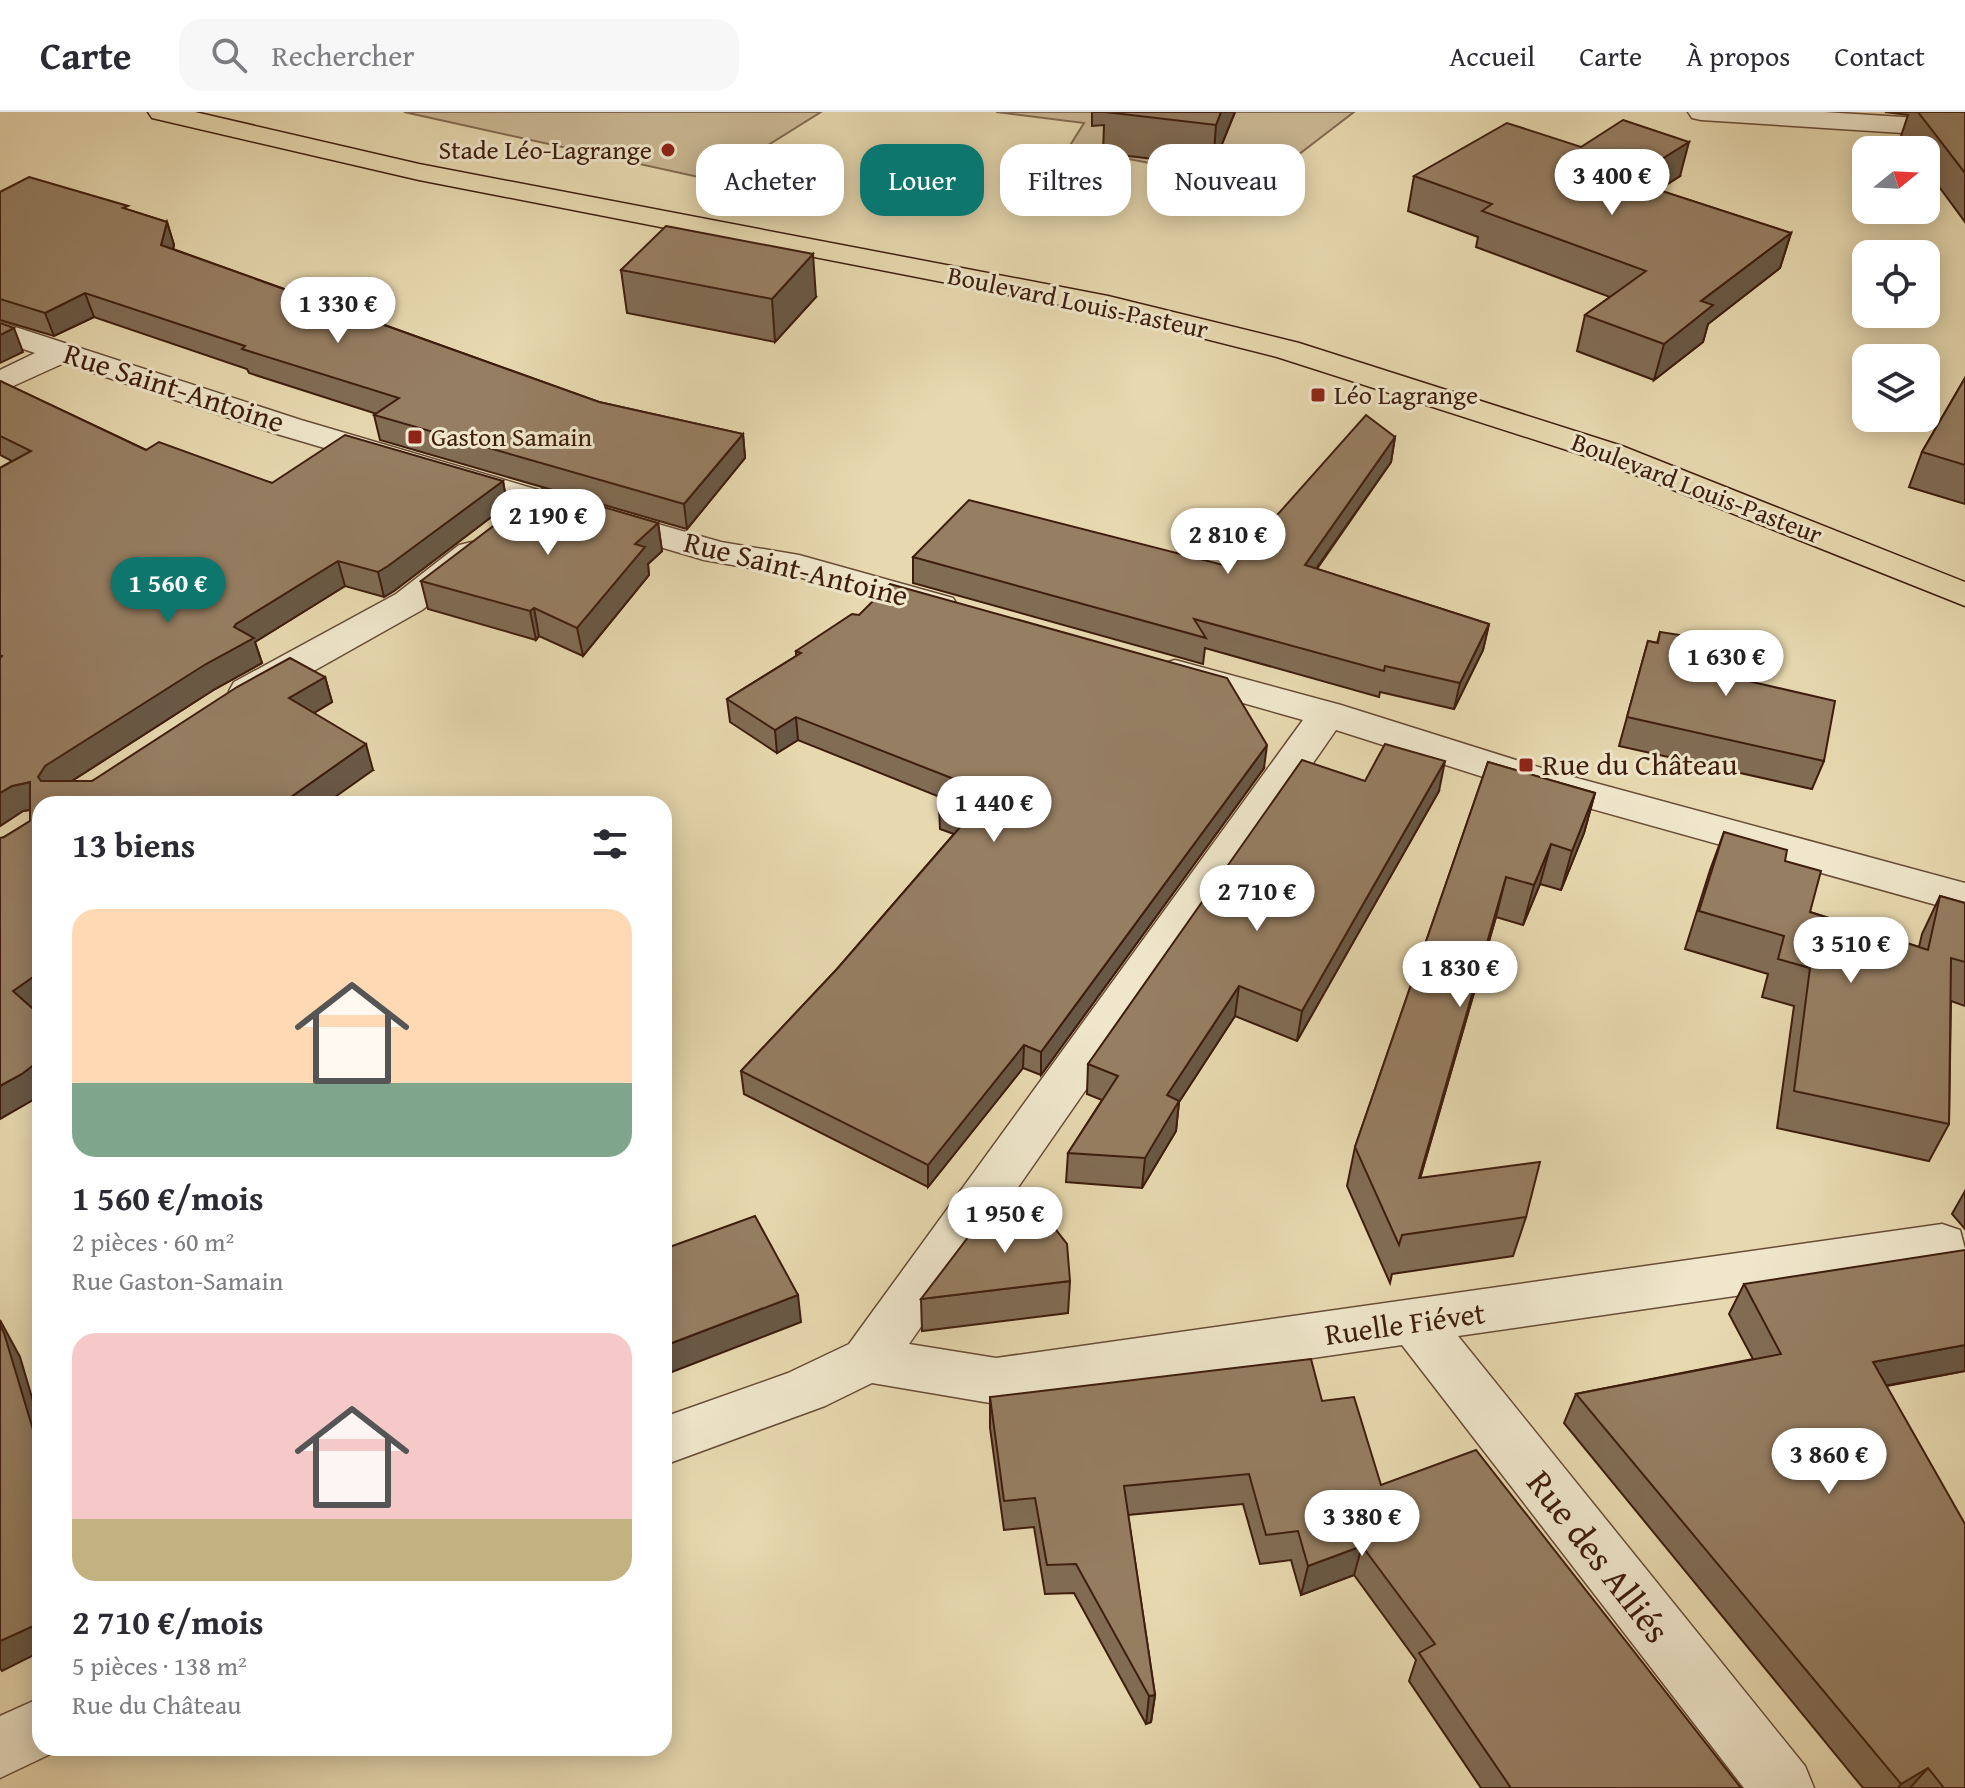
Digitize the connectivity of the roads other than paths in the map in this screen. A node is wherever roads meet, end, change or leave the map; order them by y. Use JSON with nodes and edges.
{"nodes":[{"id":1,"x":161,"y":112,"type":"edge"},
{"id":2,"x":1701,"y":112,"type":"edge"},
{"id":3,"x":1965,"y":129,"type":"edge"},
{"id":4,"x":0,"y":331,"type":"edge"},
{"id":5,"x":63,"y":351,"type":"junction"},
{"id":6,"x":0,"y":382,"type":"edge"},
{"id":7,"x":540,"y":501,"type":"junction"},
{"id":8,"x":1965,"y":595,"type":"edge"},
{"id":9,"x":975,"y":616,"type":"edge"},
{"id":10,"x":1143,"y":663,"type":"edge"},
{"id":11,"x":217,"y":710,"type":"edge"},
{"id":12,"x":1327,"y":714,"type":"junction"},
{"id":13,"x":1965,"y":898,"type":"edge"},
{"id":14,"x":1942,"y":1245,"type":"dead end"},
{"id":15,"x":1416,"y":1323,"type":"junction"},
{"id":16,"x":868,"y":1360,"type":"junction"},
{"id":17,"x":672,"y":1438,"type":"edge"},
{"id":18,"x":32,"y":1732,"type":"edge"},
{"id":19,"x":0,"y":1748,"type":"edge"},
{"id":20,"x":1783,"y":1788,"type":"edge"}],
"edges":[{"from":1,"to":8,"type":"main road","name":"Boulevard Louis-Pasteur"},
{"from":2,"to":3,"type":"street"},
{"from":4,"to":5,"type":"street","name":"Rue Saint-Antoine"},
{"from":5,"to":6,"type":"street"},
{"from":5,"to":7,"type":"street","name":"Rue Saint-Antoine"},
{"from":7,"to":9,"type":"street","name":"Rue Saint-Antoine"},
{"from":7,"to":11,"type":"street"},
{"from":10,"to":12,"type":"street"},
{"from":12,"to":13,"type":"street"},
{"from":12,"to":16,"type":"street"},
{"from":14,"to":15,"type":"street","name":"Ruelle Fiévet"},
{"from":15,"to":16,"type":"street","name":"Ruelle Fiévet"},
{"from":15,"to":20,"type":"street","name":"Rue des Alliés"},
{"from":16,"to":17,"type":"street"},
{"from":18,"to":19,"type":"street"}]}
